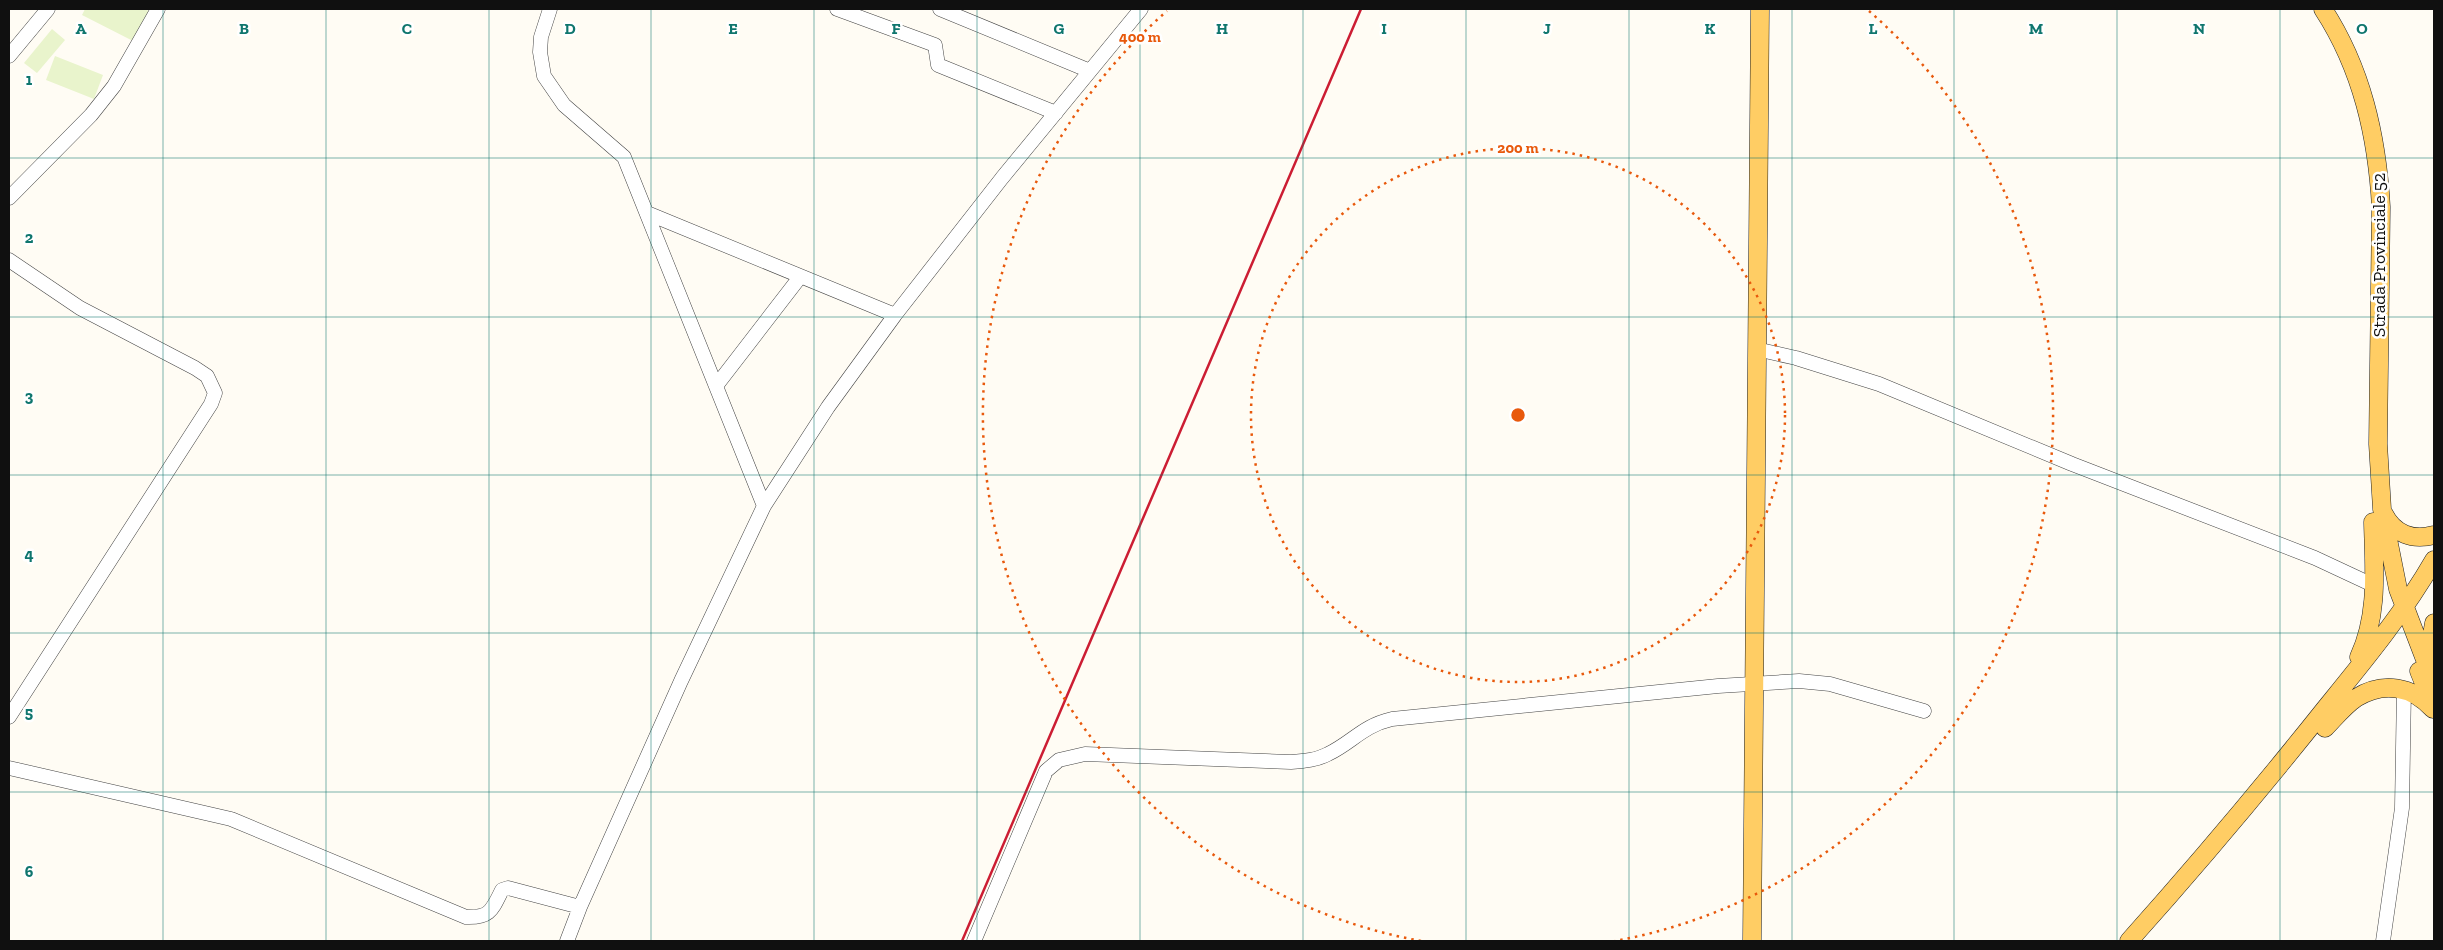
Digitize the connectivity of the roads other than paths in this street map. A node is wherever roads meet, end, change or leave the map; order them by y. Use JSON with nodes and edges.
{"nodes":[{"id":1,"x":48,"y":9,"type":"edge"},
{"id":2,"x":158,"y":9,"type":"edge"},
{"id":3,"x":550,"y":9,"type":"edge"},
{"id":4,"x":837,"y":9,"type":"edge"},
{"id":5,"x":940,"y":9,"type":"edge"},
{"id":6,"x":1141,"y":9,"type":"edge"},
{"id":7,"x":1760,"y":9,"type":"edge"},
{"id":8,"x":2323,"y":9,"type":"edge"},
{"id":9,"x":9,"y":56,"type":"edge"},
{"id":10,"x":1090,"y":71,"type":"junction"},
{"id":11,"x":1056,"y":113,"type":"junction"},
{"id":12,"x":9,"y":198,"type":"edge"},
{"id":13,"x":647,"y":214,"type":"junction"},
{"id":14,"x":9,"y":260,"type":"edge"},
{"id":15,"x":800,"y":276,"type":"junction"},
{"id":16,"x":895,"y":315,"type":"junction"},
{"id":17,"x":1756,"y":349,"type":"junction"},
{"id":18,"x":716,"y":386,"type":"junction"},
{"id":19,"x":764,"y":506,"type":"junction"},
{"id":20,"x":2378,"y":515,"type":"junction"},
{"id":21,"x":2434,"y":535,"type":"edge"},
{"id":22,"x":2434,"y":560,"type":"edge"},
{"id":23,"x":2434,"y":577,"type":"edge"},
{"id":24,"x":2374,"y":586,"type":"junction"},
{"id":25,"x":2403,"y":615,"type":"junction"},
{"id":26,"x":2434,"y":623,"type":"edge"},
{"id":27,"x":2434,"y":680,"type":"edge"},
{"id":28,"x":1753,"y":684,"type":"junction"},
{"id":29,"x":2343,"y":686,"type":"junction"},
{"id":30,"x":2404,"y":689,"type":"junction"},
{"id":31,"x":2434,"y":709,"type":"edge"},
{"id":32,"x":1924,"y":711,"type":"dead end"},
{"id":33,"x":9,"y":717,"type":"edge"},
{"id":34,"x":2325,"y":728,"type":"junction"},
{"id":35,"x":9,"y":768,"type":"edge"},
{"id":36,"x":2230,"y":827,"type":"junction"},
{"id":37,"x":580,"y":907,"type":"junction"},
{"id":38,"x":567,"y":941,"type":"edge"},
{"id":39,"x":974,"y":941,"type":"edge"},
{"id":40,"x":1752,"y":941,"type":"edge"},
{"id":41,"x":2129,"y":941,"type":"edge"},
{"id":42,"x":2383,"y":941,"type":"edge"}],
"edges":[{"from":1,"to":9,"type":"street"},
{"from":2,"to":12,"type":"street"},
{"from":3,"to":13,"type":"street"},
{"from":4,"to":11,"type":"street"},
{"from":5,"to":10,"type":"street"},
{"from":6,"to":10,"type":"street"},
{"from":7,"to":17,"type":"main road"},
{"from":8,"to":20,"type":"main road","name":"Strada Provinciale 52"},
{"from":10,"to":11,"type":"street"},
{"from":11,"to":16,"type":"street"},
{"from":13,"to":15,"type":"street"},
{"from":13,"to":18,"type":"street"},
{"from":14,"to":33,"type":"street"},
{"from":15,"to":16,"type":"street"},
{"from":15,"to":18,"type":"street"},
{"from":16,"to":19,"type":"street"},
{"from":17,"to":24,"type":"street"},
{"from":17,"to":28,"type":"main road"},
{"from":18,"to":19,"type":"street"},
{"from":19,"to":37,"type":"street"},
{"from":20,"to":21,"type":"main road"},
{"from":20,"to":24,"type":"main road"},
{"from":20,"to":25,"type":"main road"},
{"from":22,"to":25,"type":"main road"},
{"from":23,"to":25,"type":"main road"},
{"from":24,"to":29,"type":"main road"},
{"from":25,"to":27,"type":"main road"},
{"from":25,"to":29,"type":"main road"},
{"from":25,"to":31,"type":"main road"},
{"from":25,"to":34,"type":"main road"},
{"from":26,"to":27,"type":"main road"},
{"from":28,"to":32,"type":"street"},
{"from":28,"to":39,"type":"street"},
{"from":28,"to":40,"type":"main road"},
{"from":29,"to":36,"type":"main road"},
{"from":30,"to":31,"type":"main road"},
{"from":30,"to":34,"type":"main road"},
{"from":30,"to":42,"type":"street"},
{"from":34,"to":36,"type":"main road"},
{"from":35,"to":37,"type":"street"},
{"from":36,"to":41,"type":"main road"},
{"from":37,"to":38,"type":"street"}]}
